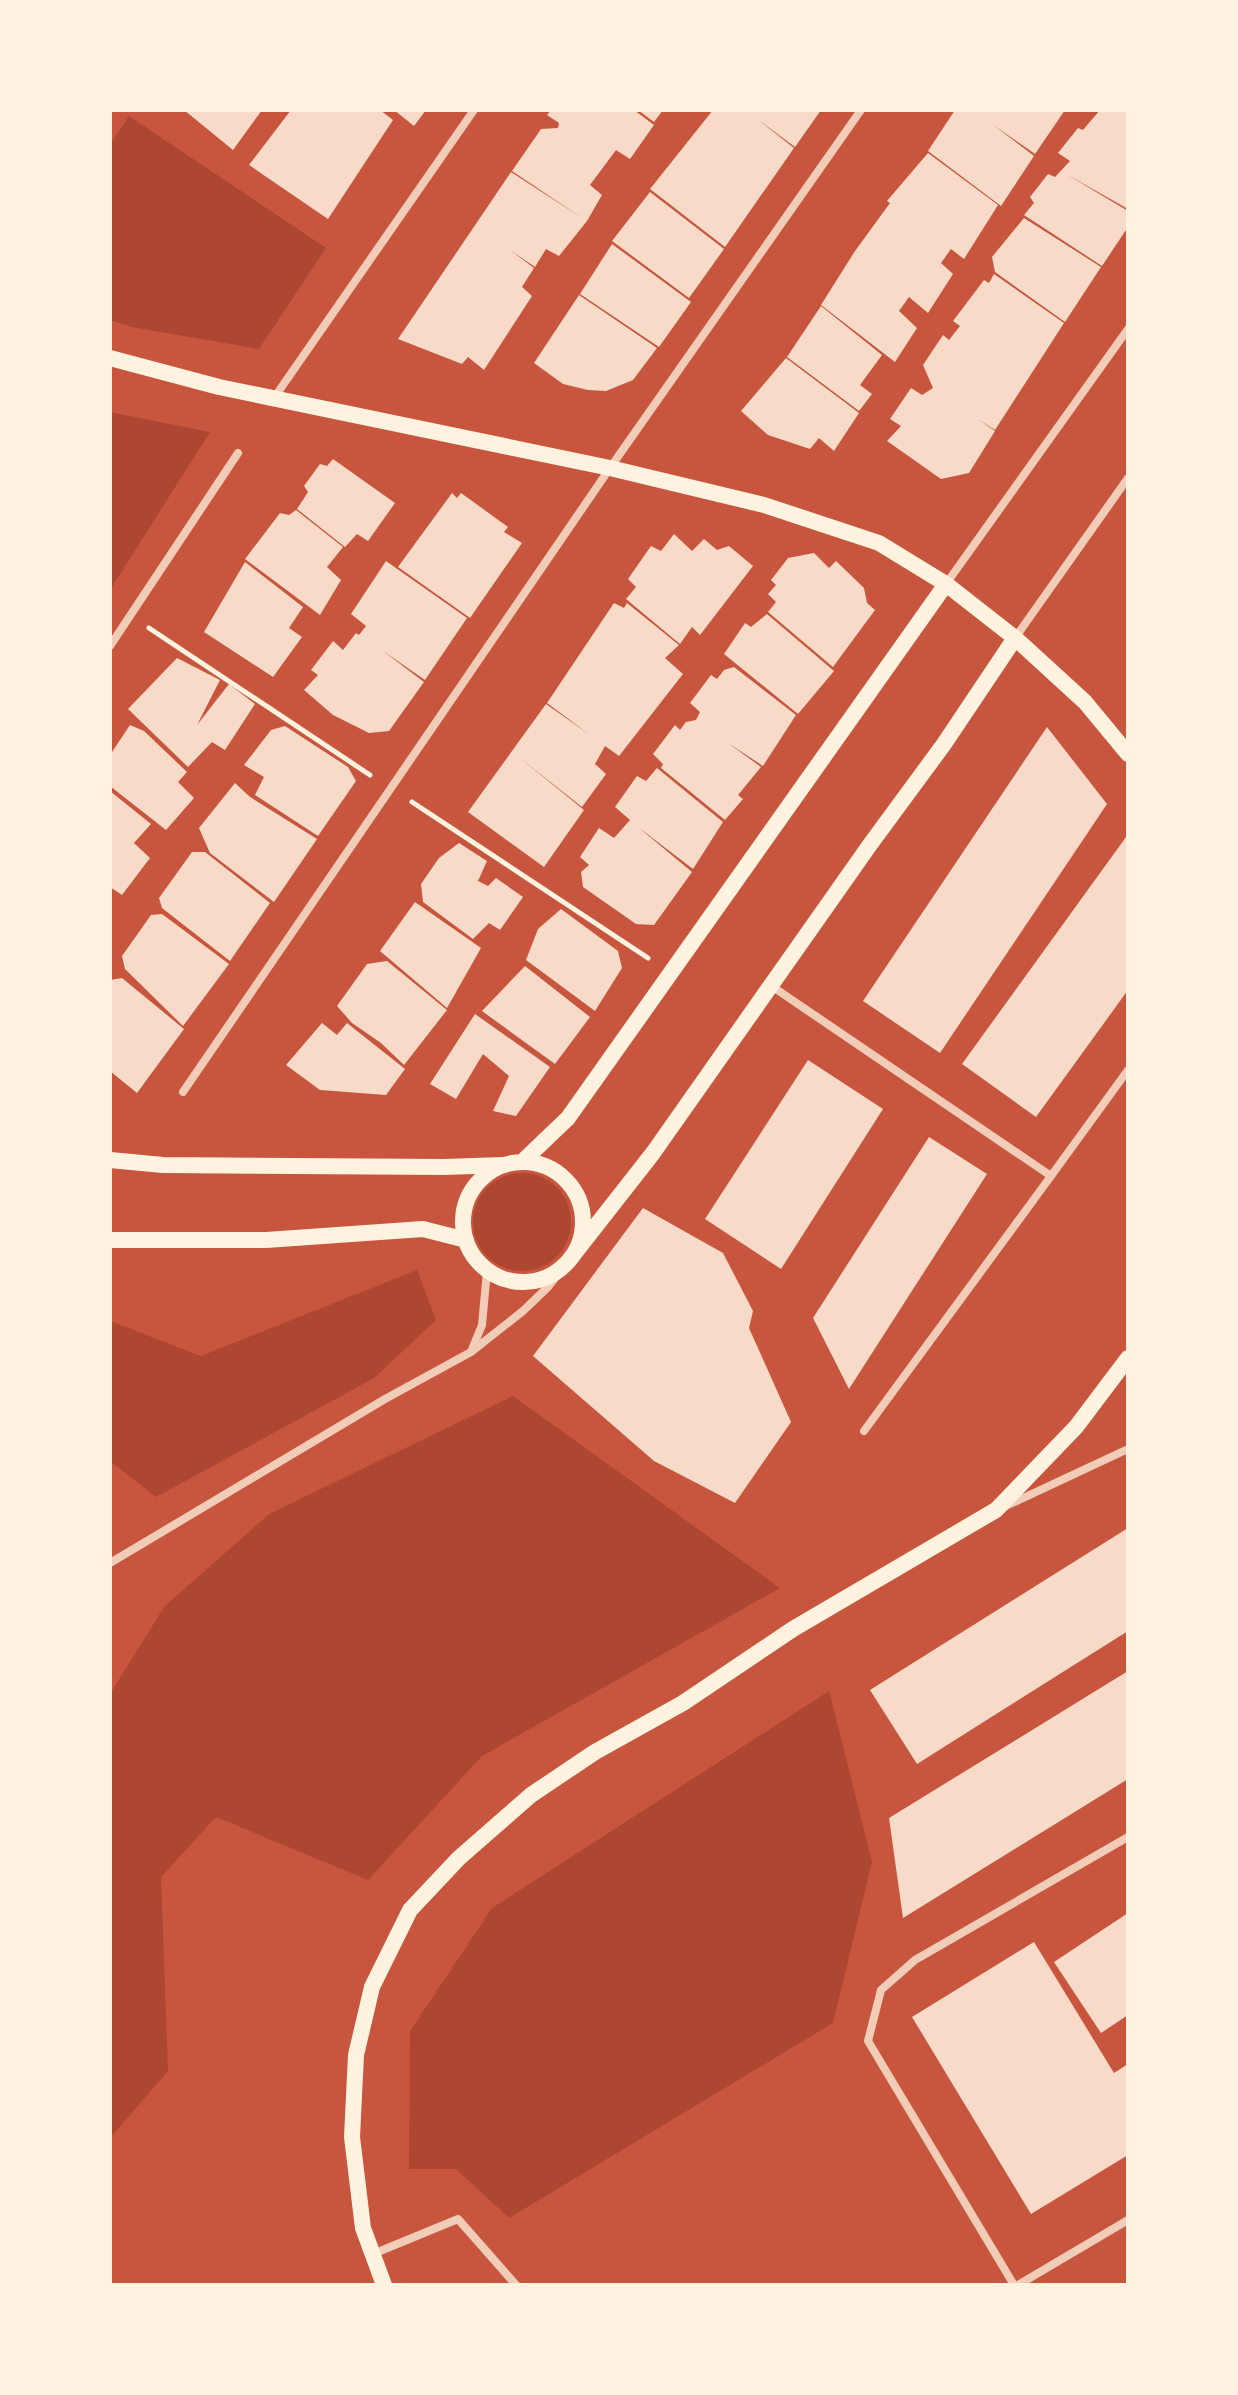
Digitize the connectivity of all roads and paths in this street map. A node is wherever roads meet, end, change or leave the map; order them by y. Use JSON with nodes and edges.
{"nodes":[{"id":1,"x":474,"y":110,"type":"edge"},
{"id":2,"x":861,"y":110,"type":"edge"},
{"id":3,"x":1128,"y":329,"type":"edge"},
{"id":4,"x":110,"y":358,"type":"edge"},
{"id":5,"x":274,"y":399,"type":"junction"},
{"id":6,"x":238,"y":453,"type":"dead end"},
{"id":7,"x":610,"y":468,"type":"junction"},
{"id":8,"x":1128,"y":478,"type":"edge"},
{"id":9,"x":946,"y":584,"type":"junction"},
{"id":10,"x":1015,"y":638,"type":"junction"},
{"id":11,"x":110,"y":646,"type":"edge"},
{"id":12,"x":1128,"y":754,"type":"edge"},
{"id":13,"x":770,"y":985,"type":"junction"},
{"id":14,"x":1128,"y":1070,"type":"edge"},
{"id":15,"x":183,"y":1092,"type":"dead end"},
{"id":16,"x":110,"y":1160,"type":"edge"},
{"id":17,"x":522,"y":1162,"type":"junction"},
{"id":18,"x":503,"y":1165,"type":"junction"},
{"id":19,"x":1051,"y":1176,"type":"junction"},
{"id":20,"x":110,"y":1240,"type":"edge"},
{"id":21,"x":466,"y":1240,"type":"junction"},
{"id":22,"x":570,"y":1259,"type":"junction"},
{"id":23,"x":487,"y":1271,"type":"junction"},
{"id":24,"x":471,"y":1352,"type":"junction"},
{"id":25,"x":1128,"y":1358,"type":"edge"},
{"id":26,"x":864,"y":1431,"type":"dead end"},
{"id":27,"x":1128,"y":1449,"type":"edge"},
{"id":28,"x":996,"y":1510,"type":"junction"},
{"id":29,"x":110,"y":1563,"type":"edge"},
{"id":30,"x":1128,"y":1837,"type":"edge"},
{"id":31,"x":1128,"y":2220,"type":"edge"},
{"id":32,"x":373,"y":2254,"type":"junction"},
{"id":33,"x":384,"y":2285,"type":"edge"},
{"id":34,"x":516,"y":2285,"type":"edge"},
{"id":35,"x":1016,"y":2285,"type":"edge"}],
"edges":[{"from":1,"to":5,"type":"street"},
{"from":2,"to":7,"type":"street"},
{"from":3,"to":9,"type":"street"},
{"from":4,"to":5,"type":"main road"},
{"from":5,"to":7,"type":"main road"},
{"from":6,"to":11,"type":"street"},
{"from":7,"to":9,"type":"main road"},
{"from":7,"to":15,"type":"street"},
{"from":8,"to":10,"type":"street"},
{"from":9,"to":10,"type":"main road"},
{"from":9,"to":17,"type":"main road"},
{"from":10,"to":12,"type":"main road"},
{"from":10,"to":13,"type":"main road"},
{"from":13,"to":19,"type":"street"},
{"from":13,"to":22,"type":"main road"},
{"from":14,"to":19,"type":"street"},
{"from":16,"to":18,"type":"main road"},
{"from":17,"to":18,"type":"main road"},
{"from":17,"to":22,"type":"main road"},
{"from":18,"to":21,"type":"main road"},
{"from":19,"to":26,"type":"street"},
{"from":20,"to":21,"type":"main road"},
{"from":21,"to":23,"type":"main road"},
{"from":22,"to":23,"type":"main road"},
{"from":22,"to":24,"type":"street"},
{"from":23,"to":24,"type":"street"},
{"from":24,"to":29,"type":"street"},
{"from":25,"to":28,"type":"main road"},
{"from":27,"to":28,"type":"street"},
{"from":28,"to":32,"type":"main road"},
{"from":30,"to":35,"type":"street"},
{"from":31,"to":35,"type":"street"},
{"from":32,"to":33,"type":"main road"},
{"from":32,"to":34,"type":"street"}]}
